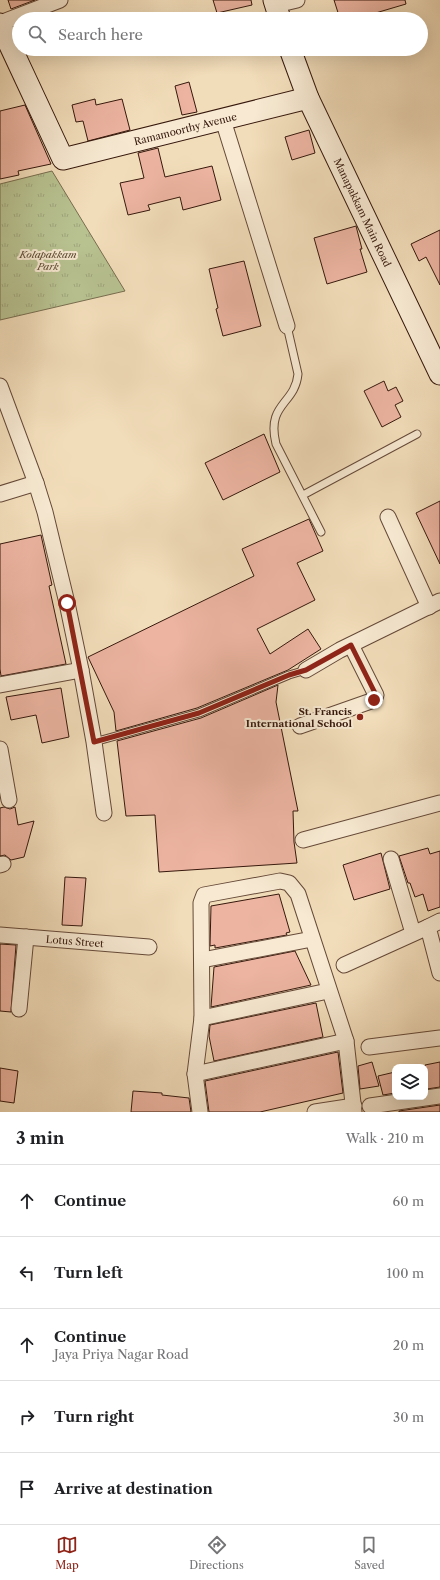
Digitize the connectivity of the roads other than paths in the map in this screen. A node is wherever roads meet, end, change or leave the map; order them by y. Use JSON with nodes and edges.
{"nodes":[{"id":1,"x":60,"y":0,"type":"edge"},
{"id":2,"x":297,"y":0,"type":"edge"},
{"id":3,"x":277,"y":8,"type":"edge"},
{"id":4,"x":29,"y":12,"type":"edge"},
{"id":5,"x":12,"y":18,"type":"edge"},
{"id":6,"x":0,"y":23,"type":"edge"},
{"id":7,"x":12,"y":49,"type":"edge"},
{"id":8,"x":15,"y":56,"type":"edge"},
{"id":9,"x":293,"y":56,"type":"edge"},
{"id":10,"x":308,"y":98,"type":"junction"},
{"id":11,"x":223,"y":120,"type":"junction"},
{"id":12,"x":287,"y":326,"type":"joint"},
{"id":13,"x":440,"y":374,"type":"edge"},
{"id":14,"x":0,"y":386,"type":"edge"},
{"id":15,"x":417,"y":434,"type":"dead end"},
{"id":16,"x":36,"y":483,"type":"junction"},
{"id":17,"x":0,"y":494,"type":"edge"},
{"id":18,"x":302,"y":496,"type":"junction"},
{"id":19,"x":388,"y":517,"type":"dead end"},
{"id":20,"x":321,"y":532,"type":"dead end"},
{"id":21,"x":434,"y":604,"type":"edge"},
{"id":22,"x":351,"y":645,"type":"junction"},
{"id":23,"x":80,"y":670,"type":"junction"},
{"id":24,"x":306,"y":670,"type":"joint"},
{"id":25,"x":0,"y":685,"type":"edge"},
{"id":26,"x":300,"y":726,"type":"dead end"},
{"id":27,"x":94,"y":742,"type":"junction"},
{"id":28,"x":0,"y":749,"type":"edge"},
{"id":29,"x":9,"y":800,"type":"dead end"},
{"id":30,"x":440,"y":803,"type":"edge"},
{"id":31,"x":104,"y":813,"type":"dead end"},
{"id":32,"x":303,"y":840,"type":"dead end"},
{"id":33,"x":391,"y":859,"type":"dead end"},
{"id":34,"x":434,"y":924,"type":"edge"},
{"id":35,"x":413,"y":933,"type":"junction"},
{"id":36,"x":0,"y":935,"type":"edge"},
{"id":37,"x":26,"y":937,"type":"junction"},
{"id":38,"x":312,"y":940,"type":"junction"},
{"id":39,"x":149,"y":947,"type":"dead end"},
{"id":40,"x":202,"y":960,"type":"junction"},
{"id":41,"x":344,"y":965,"type":"dead end"},
{"id":42,"x":440,"y":973,"type":"edge"},
{"id":43,"x":328,"y":991,"type":"junction"},
{"id":44,"x":19,"y":1009,"type":"dead end"},
{"id":45,"x":202,"y":1018,"type":"junction"},
{"id":46,"x":440,"y":1038,"type":"edge"},
{"id":47,"x":346,"y":1041,"type":"junction"},
{"id":48,"x":369,"y":1047,"type":"dead end"},
{"id":49,"x":195,"y":1074,"type":"junction"},
{"id":50,"x":440,"y":1096,"type":"edge"},
{"id":51,"x":370,"y":1106,"type":"dead end"},
{"id":52,"x":354,"y":1109,"type":"edge"},
{"id":53,"x":200,"y":1112,"type":"edge"},
{"id":54,"x":315,"y":1112,"type":"edge"}],
"edges":[{"from":1,"to":4,"type":"street"},
{"from":2,"to":3,"type":"street"},
{"from":5,"to":6,"type":"street"},
{"from":6,"to":7,"type":"street","name":"Ramamoorthy Avenue"},
{"from":8,"to":11,"type":"street","name":"Ramamoorthy Avenue"},
{"from":9,"to":10,"type":"street","name":"Manapakkam Main Road"},
{"from":10,"to":11,"type":"street","name":"Ramamoorthy Avenue"},
{"from":10,"to":13,"type":"street","name":"Manapakkam Main Road"},
{"from":11,"to":12,"type":"street"},
{"from":12,"to":18,"type":"lane"},
{"from":14,"to":16,"type":"street"},
{"from":15,"to":18,"type":"lane"},
{"from":16,"to":17,"type":"street"},
{"from":16,"to":23,"type":"street"},
{"from":18,"to":20,"type":"lane"},
{"from":19,"to":21,"type":"street"},
{"from":21,"to":22,"type":"street"},
{"from":22,"to":24,"type":"street"},
{"from":22,"to":26,"type":"street"},
{"from":23,"to":25,"type":"street"},
{"from":23,"to":27,"type":"street"},
{"from":24,"to":27,"type":"lane"},
{"from":27,"to":31,"type":"street"},
{"from":28,"to":29,"type":"street"},
{"from":30,"to":32,"type":"street"},
{"from":33,"to":35,"type":"street"},
{"from":34,"to":35,"type":"street"},
{"from":34,"to":42,"type":"street"},
{"from":35,"to":41,"type":"street"},
{"from":36,"to":37,"type":"street","name":"Lotus Street"},
{"from":37,"to":39,"type":"street","name":"Lotus Street"},
{"from":37,"to":44,"type":"street"},
{"from":38,"to":40,"type":"street"},
{"from":38,"to":40,"type":"street"},
{"from":38,"to":43,"type":"street"},
{"from":40,"to":45,"type":"street"},
{"from":43,"to":45,"type":"street"},
{"from":43,"to":47,"type":"street"},
{"from":45,"to":49,"type":"street"},
{"from":46,"to":48,"type":"street"},
{"from":47,"to":49,"type":"street"},
{"from":47,"to":52,"type":"street"},
{"from":49,"to":53,"type":"street"},
{"from":50,"to":51,"type":"street"},
{"from":52,"to":54,"type":"street"}]}
